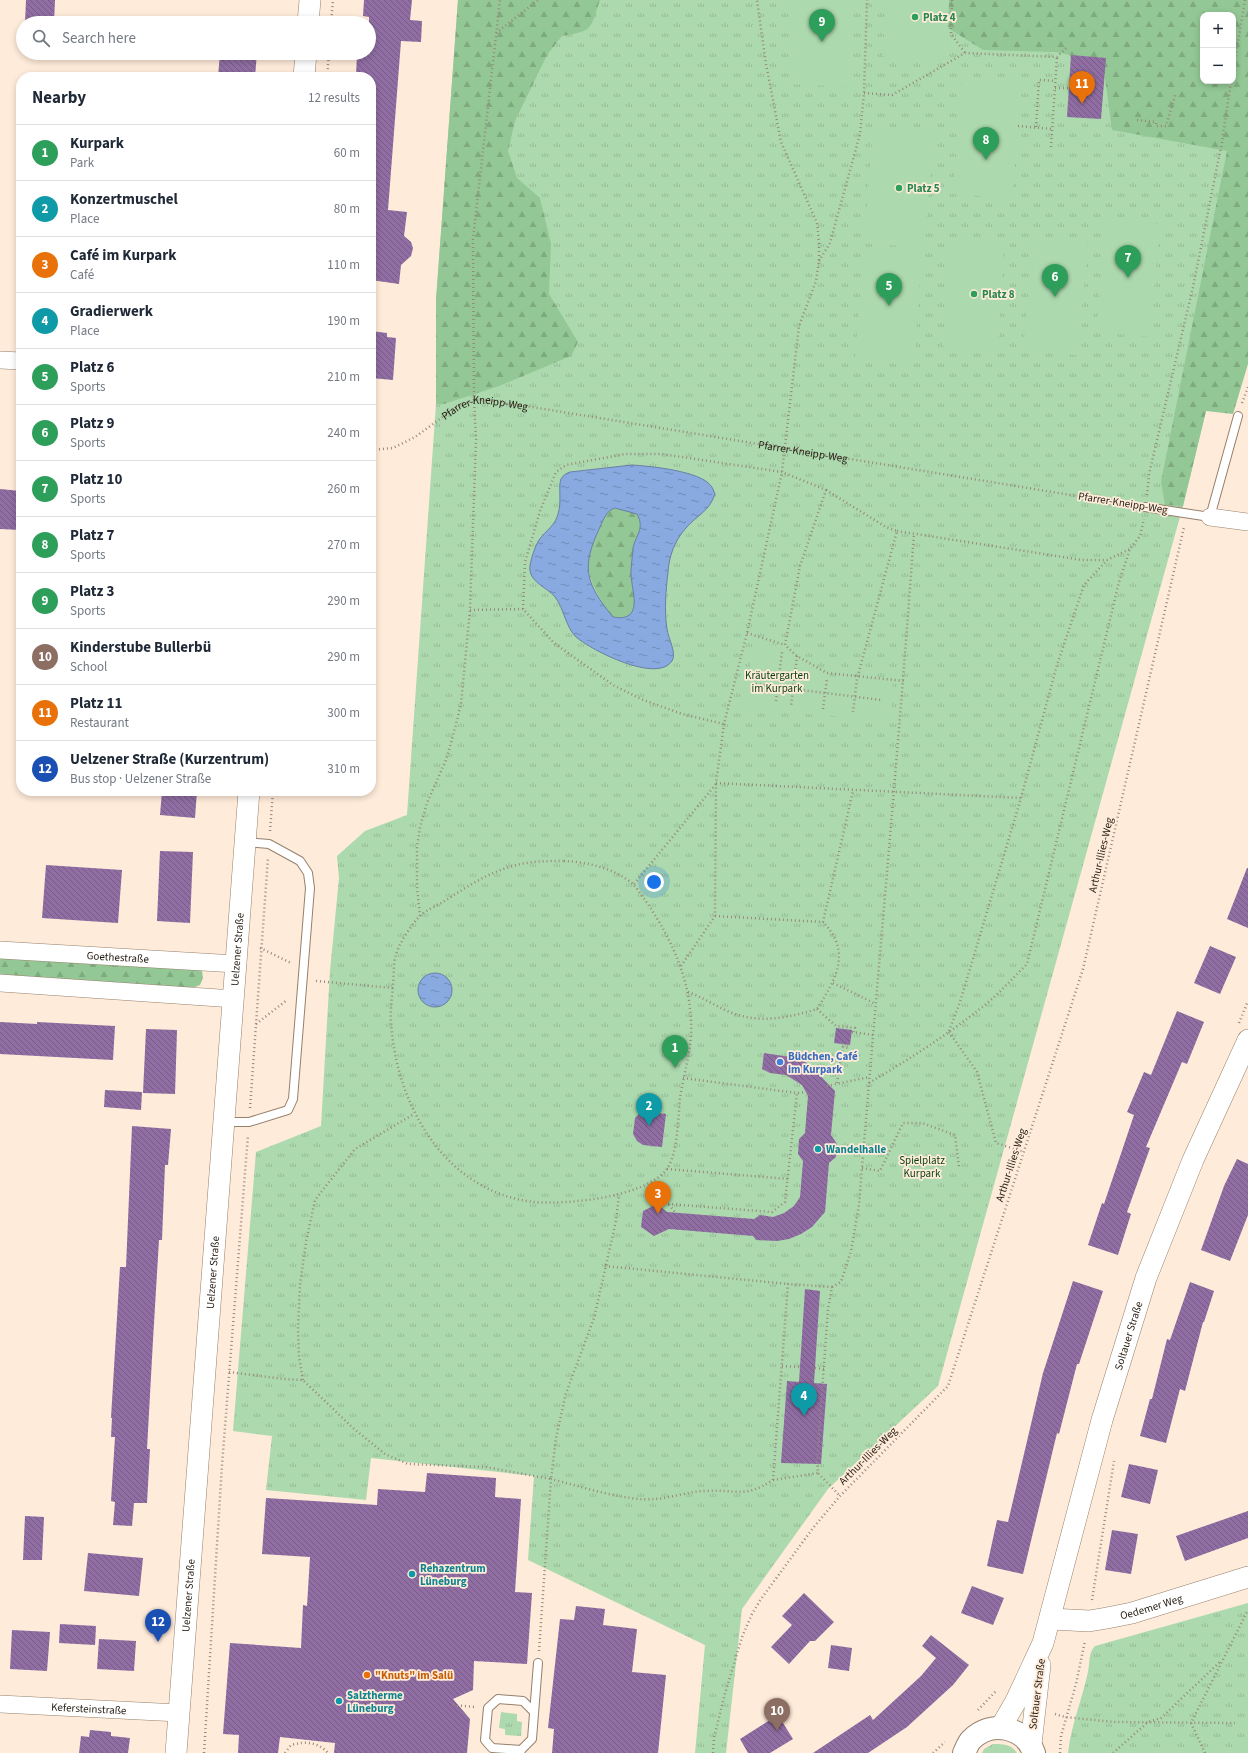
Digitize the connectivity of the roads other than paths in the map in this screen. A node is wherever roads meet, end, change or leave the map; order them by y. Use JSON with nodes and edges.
{"nodes":[{"id":1,"x":310,"y":0,"type":"edge"},
{"id":2,"x":309,"y":16,"type":"edge"},
{"id":3,"x":305,"y":60,"type":"edge"},
{"id":4,"x":304,"y":72,"type":"edge"},
{"id":5,"x":0,"y":360,"type":"edge"},
{"id":6,"x":16,"y":361,"type":"edge"},
{"id":7,"x":1238,"y":416,"type":"dead end"},
{"id":8,"x":1145,"y":507,"type":"road end"},
{"id":9,"x":1210,"y":517,"type":"junction"},
{"id":10,"x":1248,"y":522,"type":"edge"},
{"id":11,"x":249,"y":796,"type":"edge"},
{"id":12,"x":246,"y":842,"type":"junction"},
{"id":13,"x":0,"y":950,"type":"edge"},
{"id":14,"x":237,"y":955,"type":"junction"},
{"id":15,"x":0,"y":983,"type":"edge"},
{"id":16,"x":234,"y":999,"type":"junction"},
{"id":17,"x":1248,"y":1040,"type":"edge"},
{"id":18,"x":1243,"y":1063,"type":"edge"},
{"id":19,"x":224,"y":1122,"type":"junction"},
{"id":20,"x":1248,"y":1577,"type":"edge"},
{"id":21,"x":1051,"y":1618,"type":"junction"},
{"id":22,"x":1043,"y":1643,"type":"junction"},
{"id":23,"x":538,"y":1662,"type":"road end"},
{"id":24,"x":0,"y":1704,"type":"edge"},
{"id":25,"x":534,"y":1712,"type":"junction"},
{"id":26,"x":170,"y":1713,"type":"junction"},
{"id":27,"x":1001,"y":1727,"type":"junction"},
{"id":28,"x":1033,"y":1749,"type":"edge"},
{"id":29,"x":520,"y":1751,"type":"edge"},
{"id":30,"x":176,"y":1753,"type":"edge"},
{"id":31,"x":964,"y":1753,"type":"edge"}],
"edges":[{"from":1,"to":2,"type":"street"},
{"from":3,"to":4,"type":"street"},
{"from":5,"to":6,"type":"street"},
{"from":7,"to":9,"type":"lane"},
{"from":8,"to":9,"type":"lane","name":"Pfarrer-Kneipp-Weg"},
{"from":9,"to":10,"type":"street","name":"Pfarrer-Kneipp-Weg"},
{"from":11,"to":12,"type":"street","name":"Uelzener Straße"},
{"from":12,"to":14,"type":"street","name":"Uelzener Straße"},
{"from":12,"to":19,"type":"lane"},
{"from":13,"to":14,"type":"street","name":"Goethestraße"},
{"from":14,"to":16,"type":"street","name":"Uelzener Straße"},
{"from":15,"to":16,"type":"street"},
{"from":16,"to":19,"type":"street","name":"Uelzener Straße"},
{"from":17,"to":18,"type":"street","name":"Soltauer Straße"},
{"from":18,"to":21,"type":"street","name":"Soltauer Straße"},
{"from":19,"to":26,"type":"street","name":"Uelzener Straße"},
{"from":20,"to":21,"type":"street","name":"Oedemer Weg"},
{"from":21,"to":22,"type":"street","name":"Soltauer Straße"},
{"from":22,"to":27,"type":"street","name":"Soltauer Straße"},
{"from":22,"to":28,"type":"street","name":"Soltauer Straße"},
{"from":23,"to":25,"type":"lane"},
{"from":24,"to":26,"type":"street","name":"Kefersteinstraße"},
{"from":25,"to":29,"type":"lane"},
{"from":25,"to":29,"type":"lane"},
{"from":26,"to":30,"type":"street","name":"Uelzener Straße"},
{"from":27,"to":28,"type":"main road","name":"Soltauer Straße"},
{"from":27,"to":31,"type":"main road"}]}
